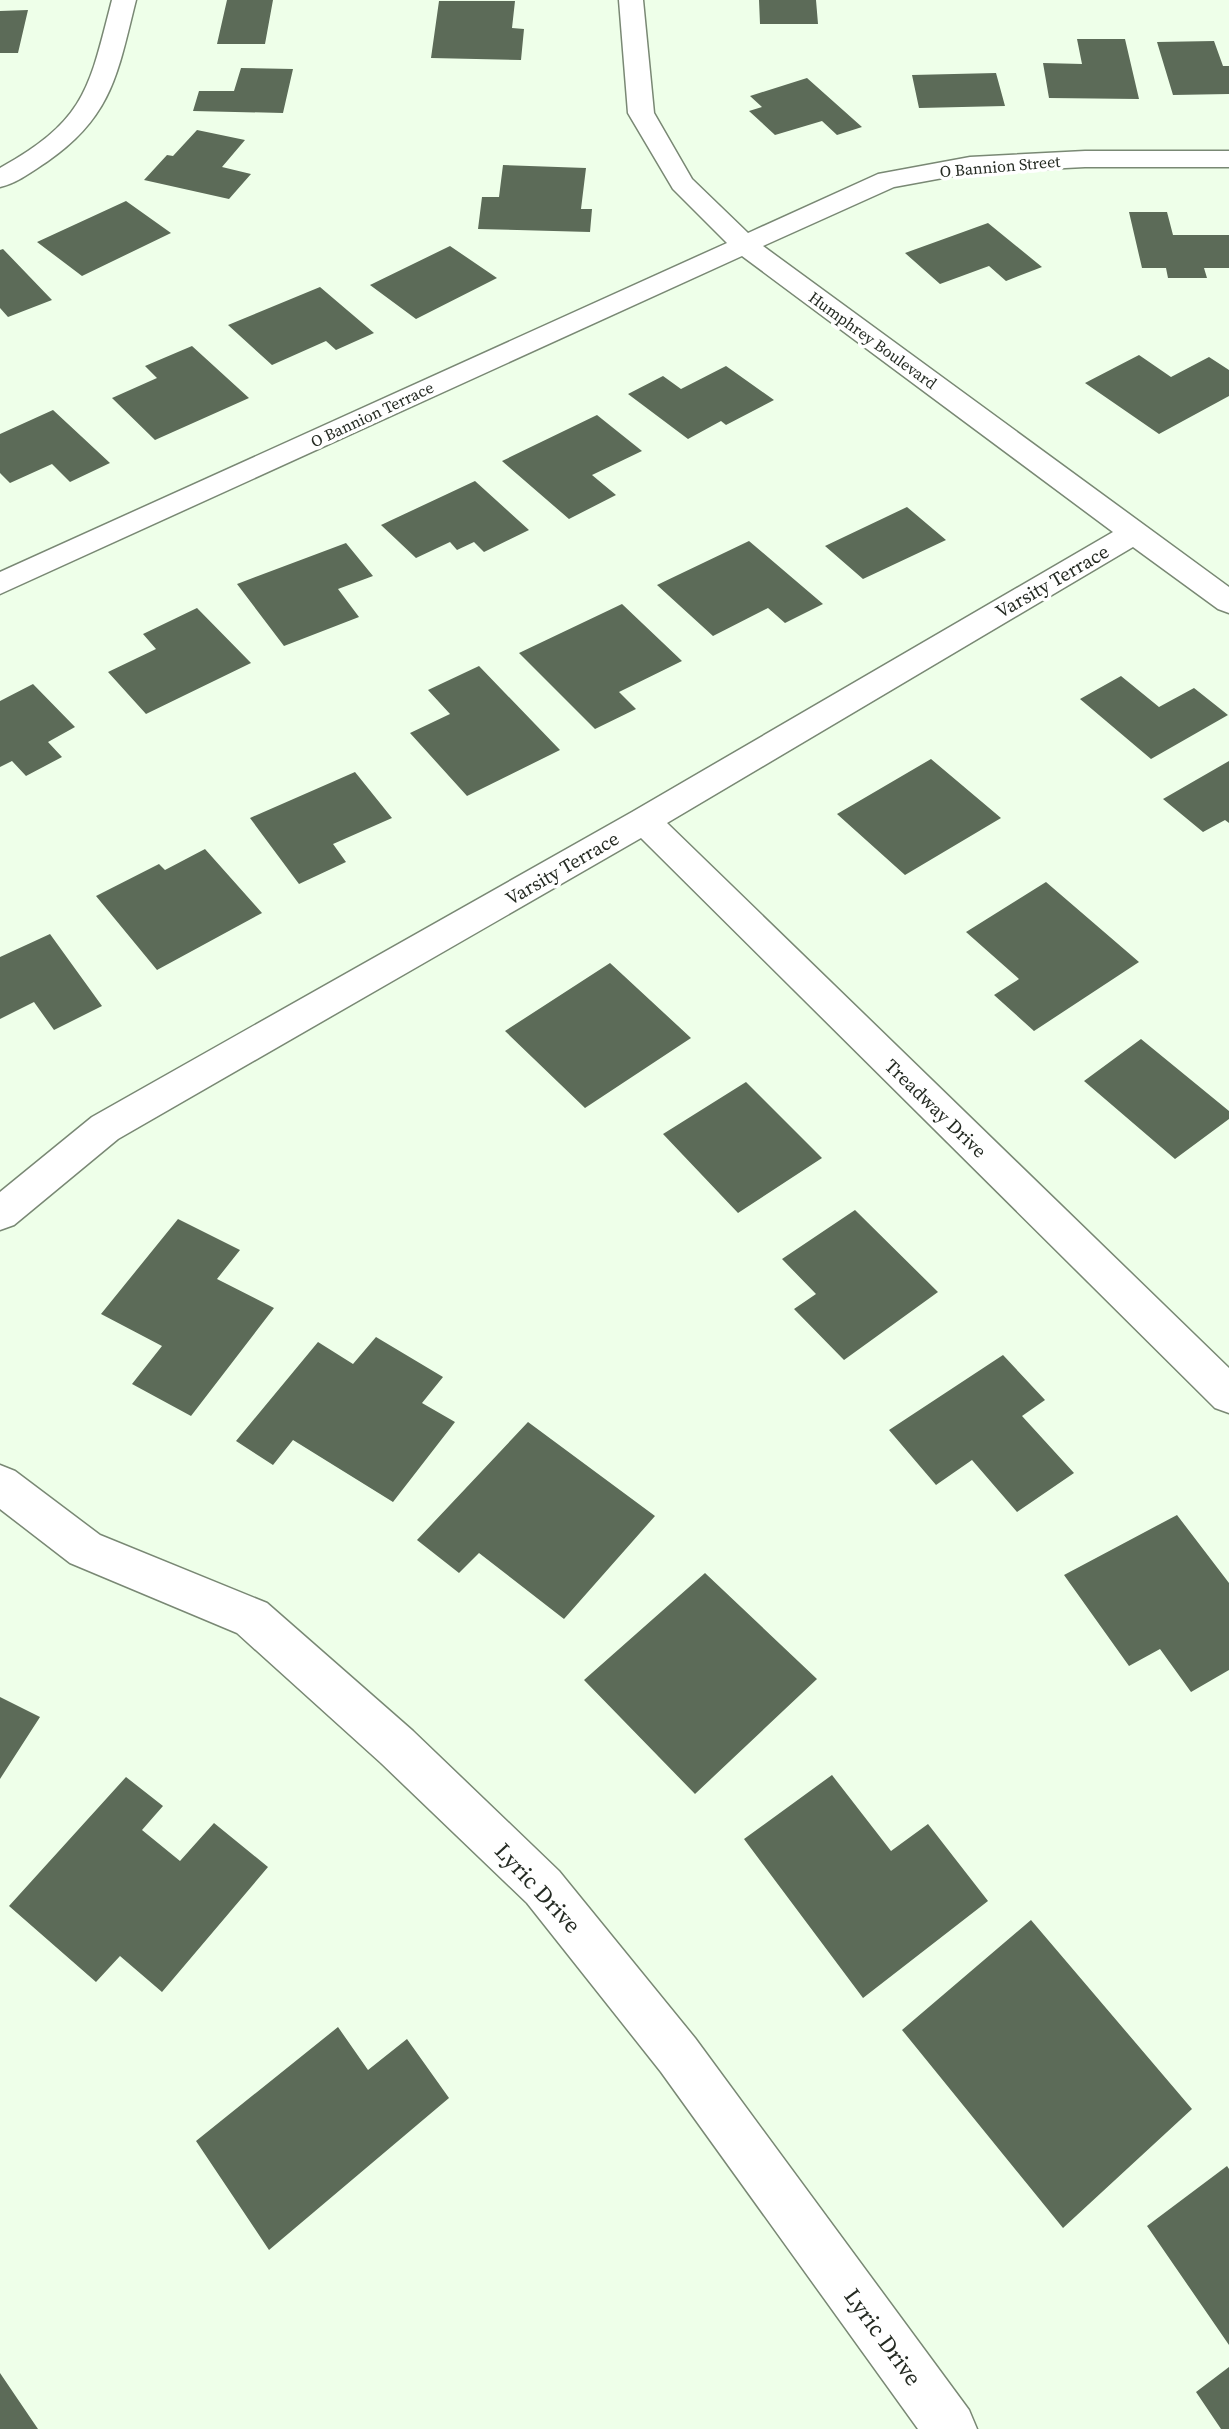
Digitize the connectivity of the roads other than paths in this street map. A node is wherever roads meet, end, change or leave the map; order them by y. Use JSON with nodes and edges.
{"nodes":[{"id":1,"x":124,"y":0,"type":"edge"},
{"id":2,"x":631,"y":0,"type":"edge"},
{"id":3,"x":1229,"y":159,"type":"edge"},
{"id":4,"x":0,"y":179,"type":"edge"},
{"id":5,"x":743,"y":244,"type":"junction"},
{"id":6,"x":1134,"y":533,"type":"junction"},
{"id":7,"x":0,"y":584,"type":"edge"},
{"id":8,"x":1229,"y":602,"type":"edge"},
{"id":9,"x":644,"y":821,"type":"junction"},
{"id":10,"x":0,"y":1214,"type":"edge"},
{"id":11,"x":1229,"y":1395,"type":"edge"},
{"id":12,"x":0,"y":1484,"type":"edge"},
{"id":13,"x":950,"y":2429,"type":"edge"}],
"edges":[{"from":1,"to":4,"type":"street"},
{"from":2,"to":5,"type":"street","name":"Humphrey Boulevard"},
{"from":3,"to":5,"type":"street","name":"O Bannion Street"},
{"from":5,"to":6,"type":"street","name":"Humphrey Boulevard"},
{"from":5,"to":7,"type":"street","name":"O Bannion Terrace"},
{"from":6,"to":8,"type":"street","name":"Humphrey Boulevard"},
{"from":6,"to":9,"type":"street","name":"Varsity Terrace"},
{"from":9,"to":10,"type":"street","name":"Varsity Terrace"},
{"from":9,"to":11,"type":"street","name":"Treadway Drive"},
{"from":12,"to":13,"type":"street","name":"Lyric Drive"}]}
